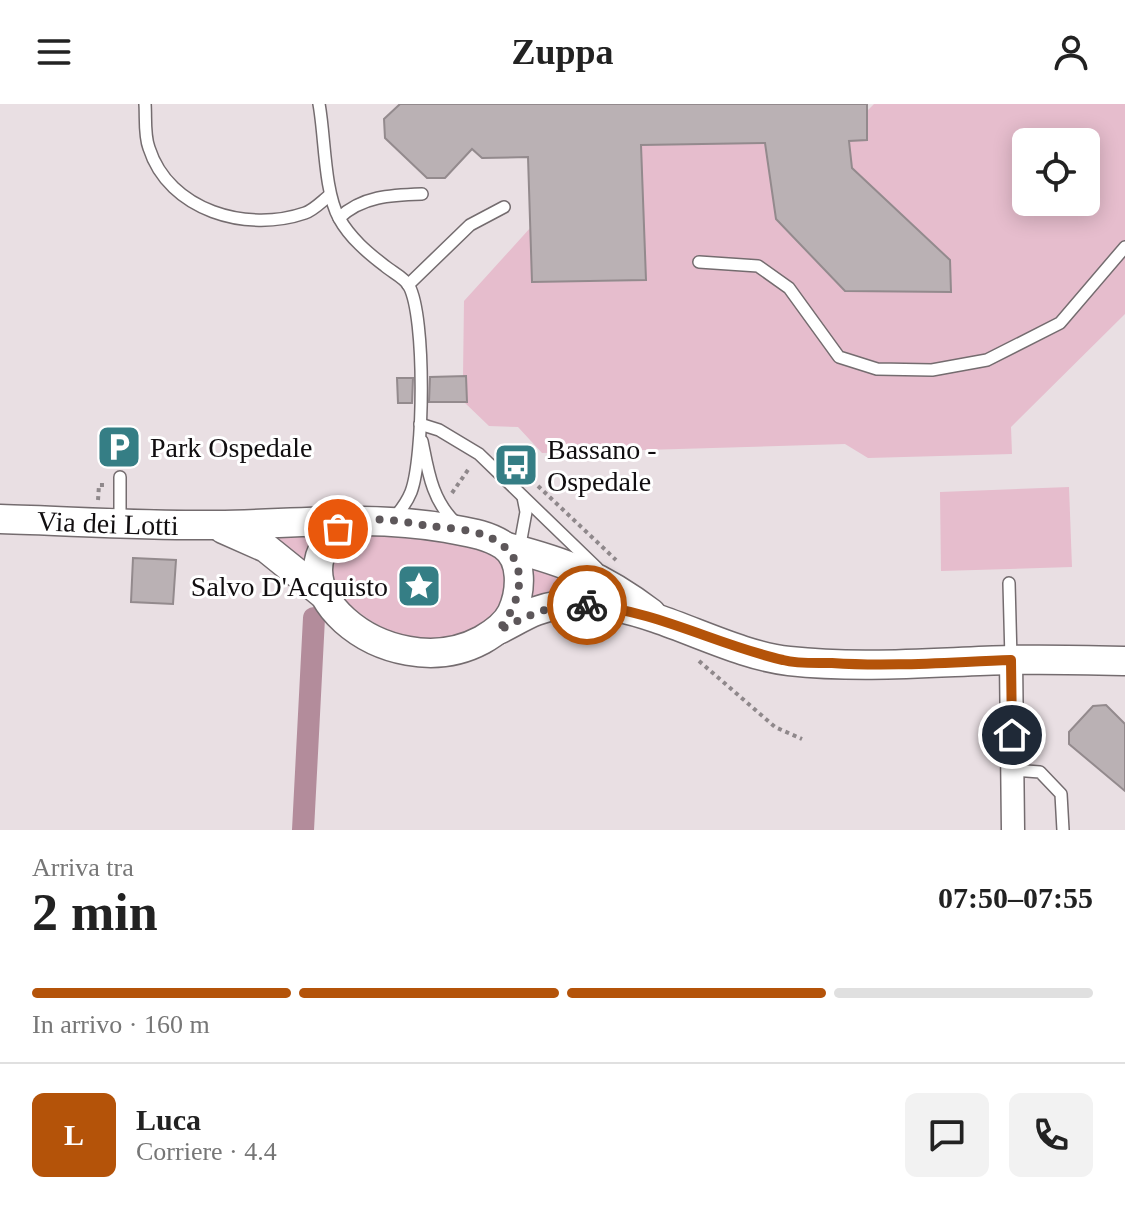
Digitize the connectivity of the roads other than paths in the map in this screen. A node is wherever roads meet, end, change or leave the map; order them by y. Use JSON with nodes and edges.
{"nodes":[{"id":1,"x":145,"y":104,"type":"edge"},
{"id":2,"x":319,"y":104,"type":"edge"},
{"id":3,"x":422,"y":194,"type":"dead end"},
{"id":4,"x":330,"y":195,"type":"junction"},
{"id":5,"x":504,"y":207,"type":"dead end"},
{"id":6,"x":339,"y":218,"type":"junction"},
{"id":7,"x":1125,"y":247,"type":"edge"},
{"id":8,"x":699,"y":262,"type":"dead end"},
{"id":9,"x":408,"y":285,"type":"junction"},
{"id":10,"x":420,"y":424,"type":"junction"},
{"id":11,"x":120,"y":477,"type":"dead end"},
{"id":12,"x":522,"y":496,"type":"junction"},
{"id":13,"x":0,"y":519,"type":"edge"},
{"id":14,"x":353,"y":520,"type":"junction"},
{"id":15,"x":391,"y":521,"type":"junction"},
{"id":16,"x":120,"y":522,"type":"junction"},
{"id":17,"x":215,"y":525,"type":"junction"},
{"id":18,"x":468,"y":532,"type":"junction"},
{"id":19,"x":514,"y":553,"type":"junction"},
{"id":20,"x":1009,"y":583,"type":"dead end"},
{"id":21,"x":619,"y":589,"type":"junction"},
{"id":22,"x":323,"y":594,"type":"junction"},
{"id":23,"x":658,"y":618,"type":"junction"},
{"id":24,"x":498,"y":631,"type":"junction"},
{"id":25,"x":1011,"y":660,"type":"junction"},
{"id":26,"x":1125,"y":661,"type":"edge"},
{"id":27,"x":1013,"y":770,"type":"junction"},
{"id":28,"x":1013,"y":830,"type":"edge"},
{"id":29,"x":1063,"y":830,"type":"edge"}],
"edges":[{"from":1,"to":4,"type":"lane"},
{"from":2,"to":4,"type":"lane"},
{"from":3,"to":6,"type":"lane"},
{"from":4,"to":6,"type":"lane"},
{"from":5,"to":9,"type":"lane"},
{"from":6,"to":9,"type":"lane"},
{"from":7,"to":8,"type":"lane"},
{"from":9,"to":10,"type":"lane"},
{"from":10,"to":12,"type":"lane"},
{"from":10,"to":15,"type":"lane"},
{"from":10,"to":18,"type":"lane"},
{"from":11,"to":16,"type":"lane"},
{"from":12,"to":19,"type":"lane"},
{"from":12,"to":21,"type":"lane"},
{"from":13,"to":16,"type":"street","name":"Via dei Lotti"},
{"from":14,"to":15,"type":"street","name":"Via dei Lotti"},
{"from":14,"to":17,"type":"street","name":"Via dei Lotti"},
{"from":14,"to":22,"type":"street"},
{"from":15,"to":18,"type":"street","name":"Via dei Lotti"},
{"from":16,"to":17,"type":"street","name":"Via dei Lotti"},
{"from":17,"to":22,"type":"street","name":"Via dei Lotti"},
{"from":18,"to":19,"type":"street","name":"Via dei Lotti"},
{"from":19,"to":21,"type":"street","name":"Via dei Lotti"},
{"from":19,"to":24,"type":"street"},
{"from":20,"to":25,"type":"lane"},
{"from":21,"to":23,"type":"street","name":"Via dei Lotti"},
{"from":22,"to":24,"type":"street","name":"Via dei Lotti"},
{"from":23,"to":24,"type":"street","name":"Via dei Lotti"},
{"from":23,"to":25,"type":"street","name":"Via dei Lotti"},
{"from":25,"to":26,"type":"street","name":"Via dei Lotti"},
{"from":25,"to":27,"type":"street"},
{"from":27,"to":28,"type":"street"},
{"from":27,"to":29,"type":"lane"}]}
